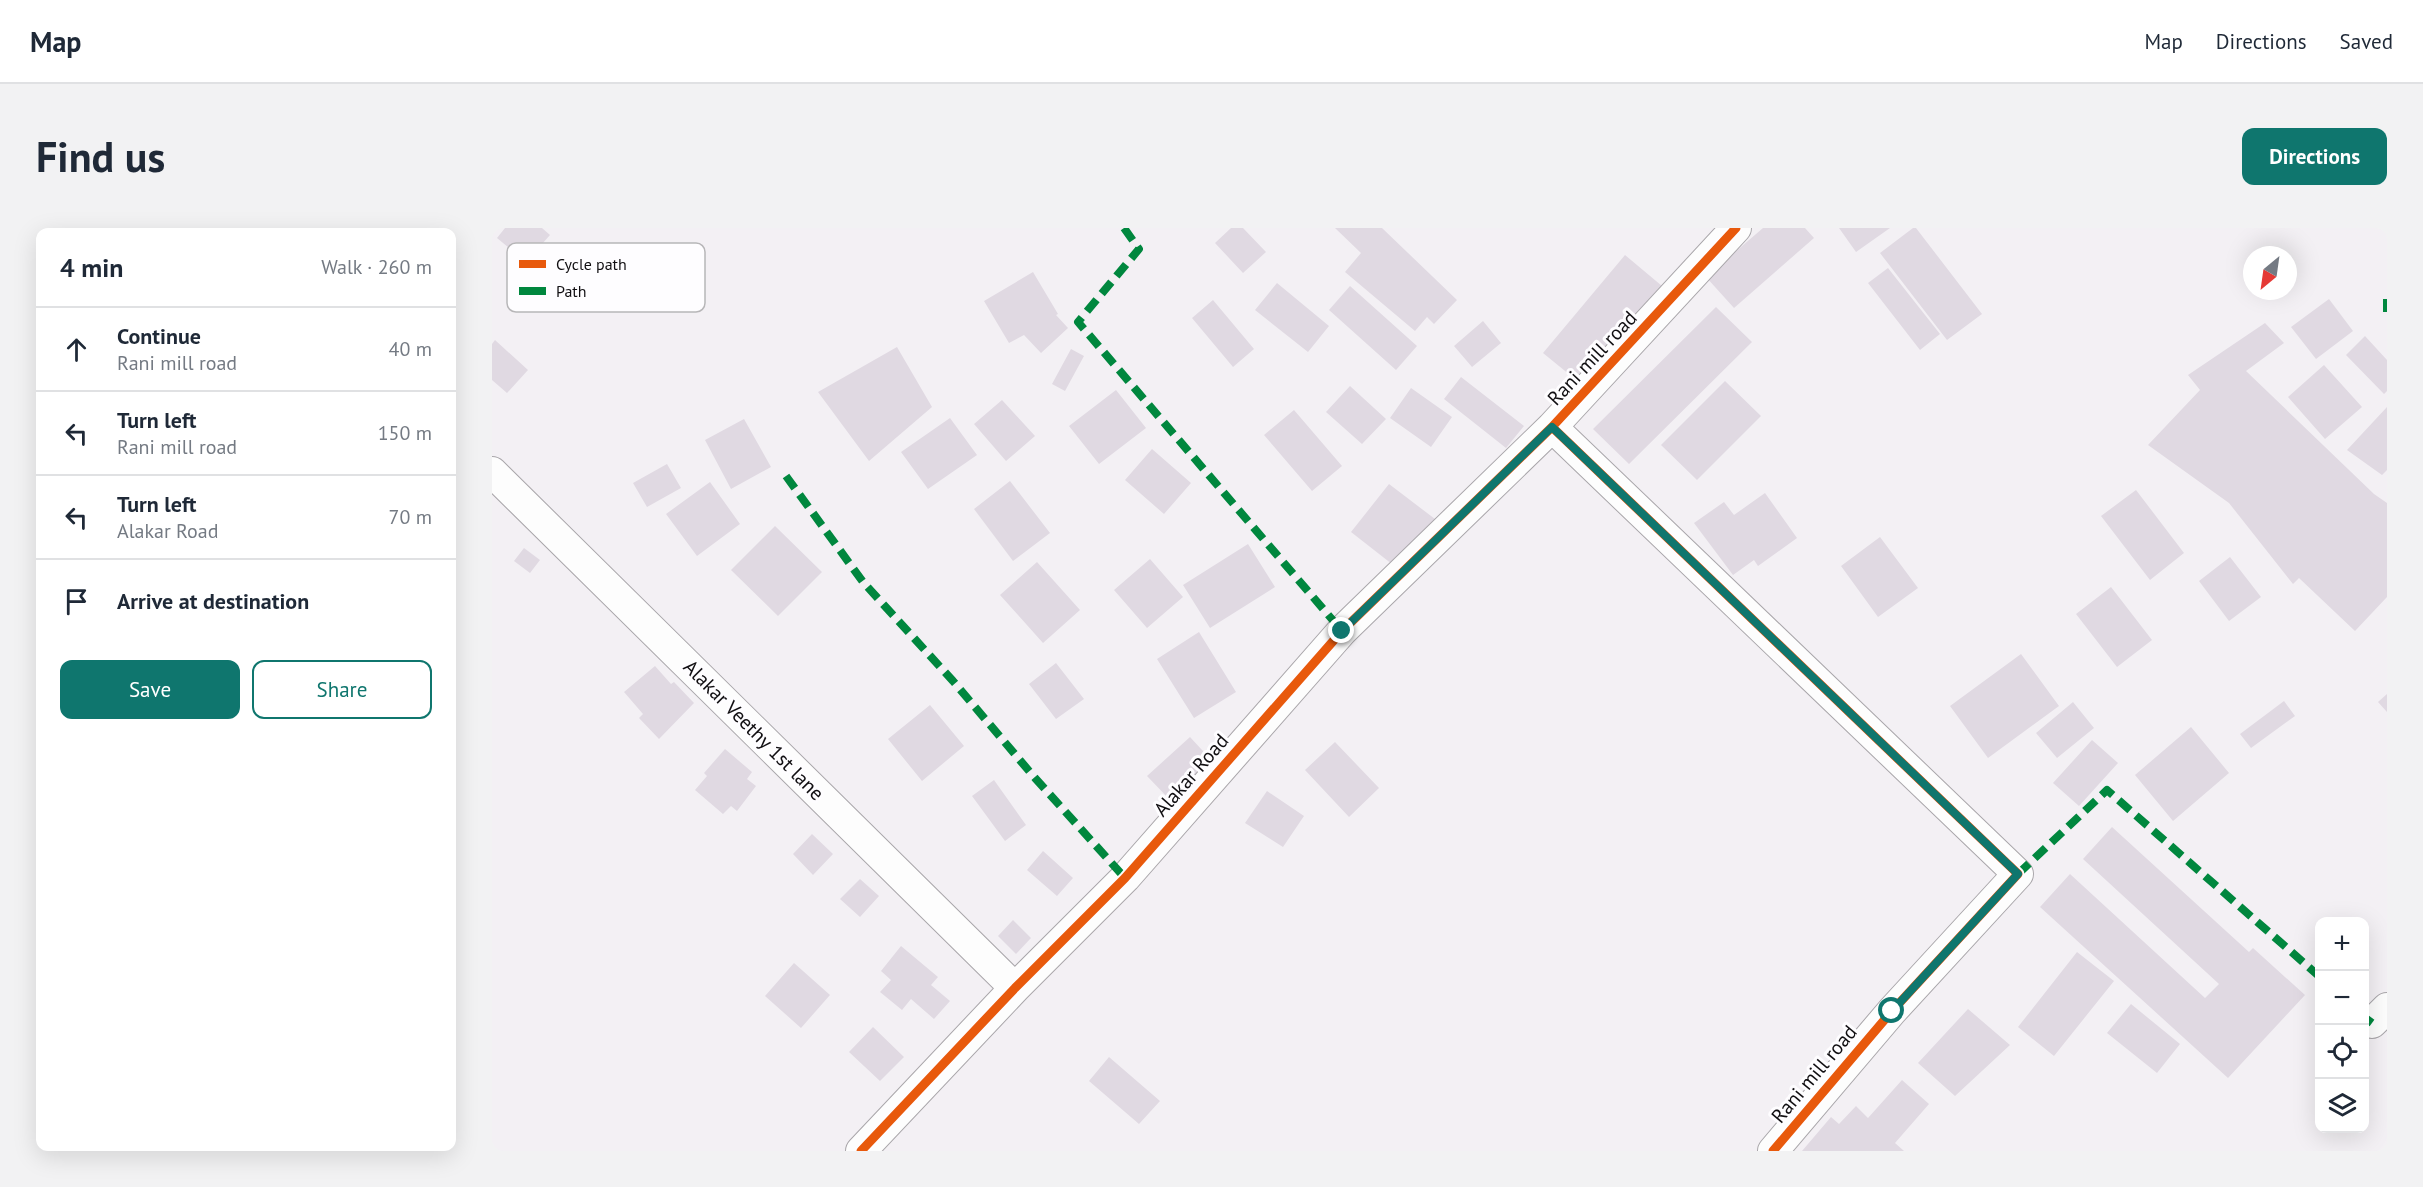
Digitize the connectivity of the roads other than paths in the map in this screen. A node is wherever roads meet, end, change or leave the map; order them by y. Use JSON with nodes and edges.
{"nodes":[{"id":1,"x":1736,"y":228,"type":"edge"},
{"id":2,"x":1552,"y":427,"type":"junction"},
{"id":3,"x":492,"y":472,"type":"edge"},
{"id":4,"x":1015,"y":988,"type":"junction"},
{"id":5,"x":861,"y":1151,"type":"edge"},
{"id":6,"x":1773,"y":1151,"type":"edge"}],
"edges":[{"from":1,"to":2,"type":"street","name":"Rani mill road"},
{"from":2,"to":4,"type":"street","name":"Alakar Road"},
{"from":2,"to":6,"type":"street","name":"Rani mill road"},
{"from":3,"to":4,"type":"street","name":"Alakar Veethy 1st lane"},
{"from":4,"to":5,"type":"street","name":"Alakar Road"}]}
